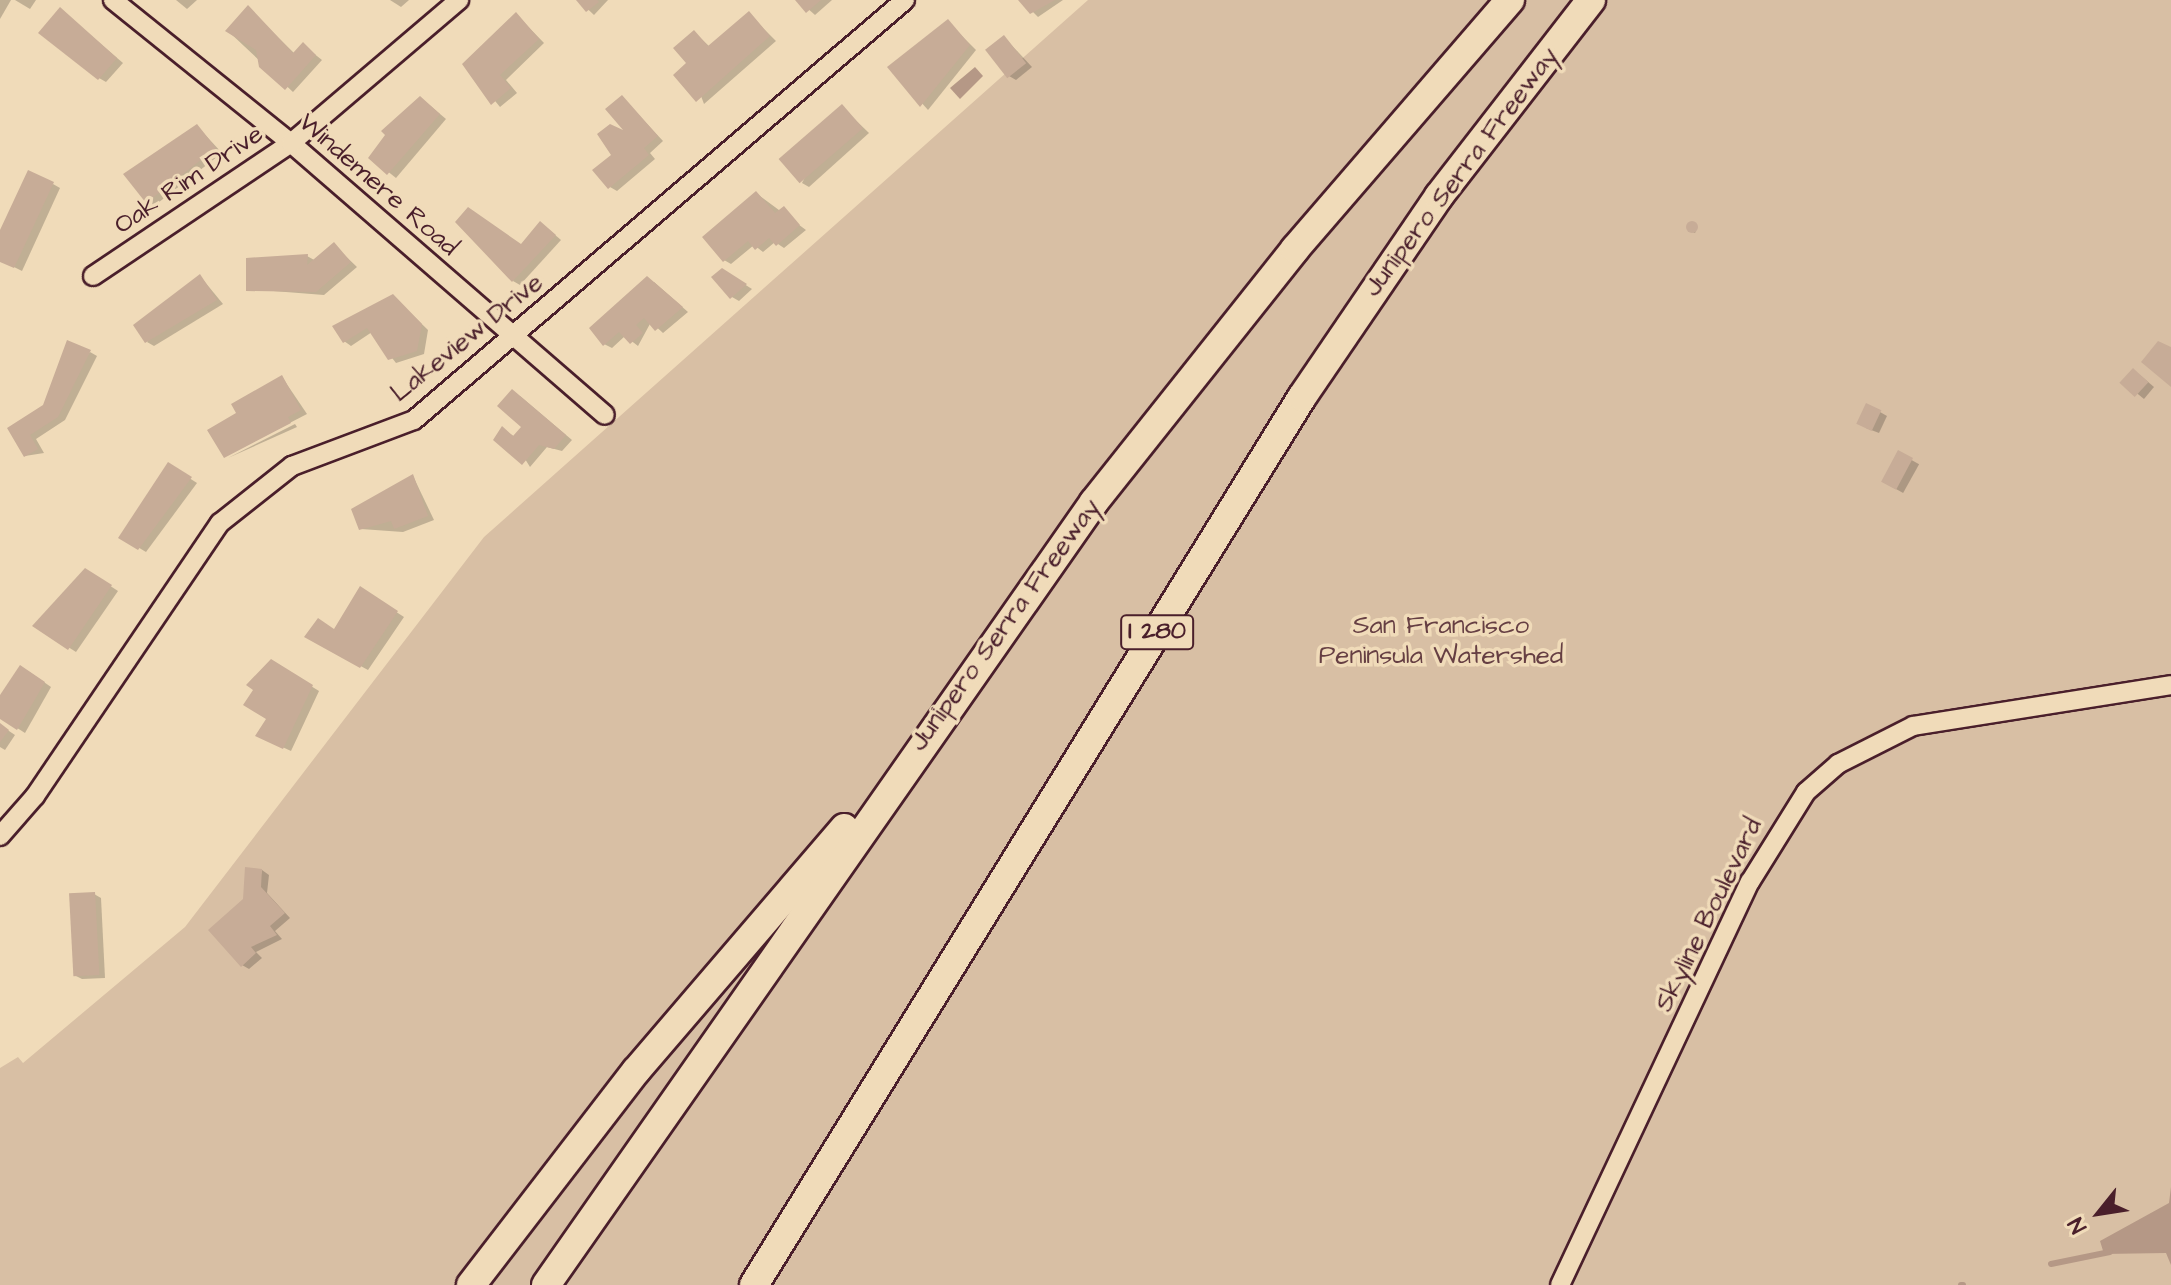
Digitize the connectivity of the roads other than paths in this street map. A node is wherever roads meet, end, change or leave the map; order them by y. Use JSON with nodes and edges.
{"nodes":[{"id":1,"x":113,"y":0,"type":"edge"},
{"id":2,"x":459,"y":0,"type":"edge"},
{"id":3,"x":905,"y":0,"type":"edge"},
{"id":4,"x":1510,"y":0,"type":"edge"},
{"id":5,"x":1591,"y":0,"type":"edge"},
{"id":6,"x":291,"y":143,"type":"junction"},
{"id":7,"x":93,"y":276,"type":"dead end"},
{"id":8,"x":513,"y":337,"type":"junction"},
{"id":9,"x":605,"y":415,"type":"dead end"},
{"id":10,"x":2171,"y":685,"type":"edge"},
{"id":11,"x":905,"y":763,"type":"junction"},
{"id":12,"x":0,"y":836,"type":"edge"},
{"id":13,"x":471,"y":1285,"type":"edge"},
{"id":14,"x":546,"y":1285,"type":"edge"},
{"id":15,"x":754,"y":1285,"type":"edge"},
{"id":16,"x":1560,"y":1285,"type":"edge"}],
"edges":[{"from":1,"to":6,"type":"street","name":"Windemere Road"},
{"from":2,"to":6,"type":"street","name":"Oak Rim Drive"},
{"from":3,"to":8,"type":"street","name":"Lakeview Drive"},
{"from":4,"to":11,"type":"highway","name":"Junipero Serra Freeway"},
{"from":5,"to":15,"type":"highway","name":"Junipero Serra Freeway","number":"I 280"},
{"from":6,"to":7,"type":"street","name":"Oak Rim Drive"},
{"from":6,"to":8,"type":"street","name":"Windemere Road"},
{"from":8,"to":9,"type":"street","name":"Windemere Road"},
{"from":8,"to":12,"type":"street","name":"Lakeview Drive"},
{"from":10,"to":16,"type":"street","name":"Skyline Boulevard"},
{"from":11,"to":13,"type":"highway"},
{"from":11,"to":14,"type":"highway","name":"Junipero Serra Freeway"}]}
